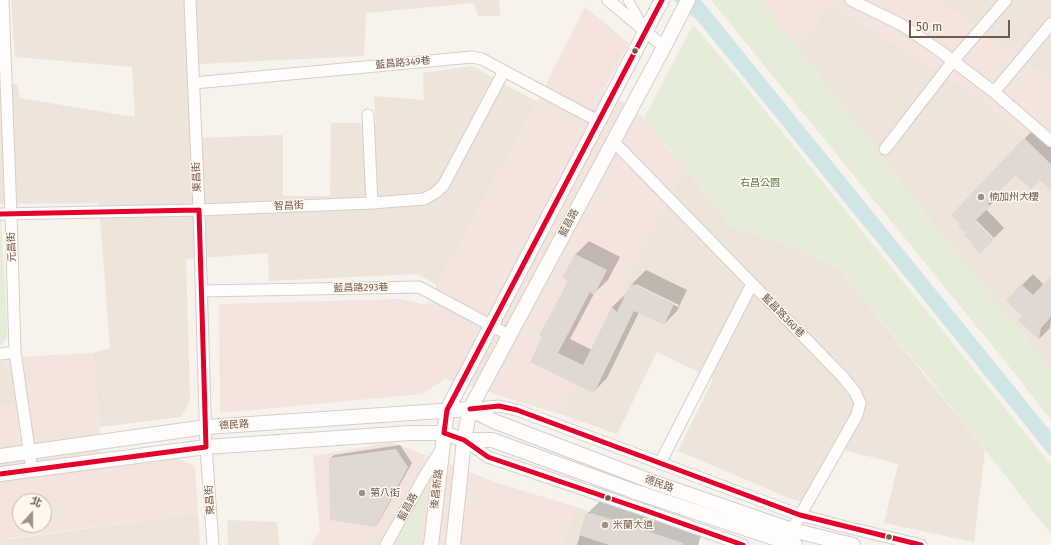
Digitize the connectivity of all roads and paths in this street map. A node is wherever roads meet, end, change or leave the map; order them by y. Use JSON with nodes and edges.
{"nodes":[{"id":1,"x":3,"y":0,"type":"edge"},
{"id":2,"x":190,"y":0,"type":"edge"},
{"id":3,"x":608,"y":0,"type":"edge"},
{"id":4,"x":628,"y":0,"type":"edge"},
{"id":5,"x":662,"y":0,"type":"edge"},
{"id":6,"x":851,"y":0,"type":"edge"},
{"id":7,"x":1006,"y":0,"type":"edge"},
{"id":8,"x":686,"y":5,"type":"edge"},
{"id":9,"x":1051,"y":24,"type":"edge"},
{"id":10,"x":645,"y":31,"type":"junction"},
{"id":11,"x":664,"y":47,"type":"junction"},
{"id":12,"x":2,"y":60,"type":"edge"},
{"id":13,"x":953,"y":61,"type":"junction"},
{"id":14,"x":504,"y":71,"type":"junction"},
{"id":15,"x":194,"y":83,"type":"junction"},
{"id":16,"x":994,"y":92,"type":"junction"},
{"id":17,"x":3,"y":110,"type":"edge"},
{"id":18,"x":368,"y":115,"type":"dead end"},
{"id":19,"x":598,"y":121,"type":"junction"},
{"id":20,"x":613,"y":141,"type":"junction"},
{"id":21,"x":1051,"y":141,"type":"edge"},
{"id":22,"x":885,"y":150,"type":"dead end"},
{"id":23,"x":372,"y":202,"type":"junction"},
{"id":24,"x":199,"y":210,"type":"junction"},
{"id":25,"x":6,"y":214,"type":"edge"},
{"id":26,"x":752,"y":284,"type":"junction"},
{"id":27,"x":201,"y":291,"type":"junction"},
{"id":28,"x":492,"y":325,"type":"junction"},
{"id":29,"x":509,"y":335,"type":"junction"},
{"id":30,"x":15,"y":352,"type":"junction"},
{"id":31,"x":0,"y":354,"type":"edge"},
{"id":32,"x":470,"y":409,"type":"junction"},
{"id":33,"x":447,"y":410,"type":"junction"},
{"id":34,"x":206,"y":427,"type":"junction"},
{"id":35,"x":444,"y":433,"type":"junction"},
{"id":36,"x":464,"y":440,"type":"junction"},
{"id":37,"x":206,"y":447,"type":"junction"},
{"id":38,"x":442,"y":448,"type":"junction"},
{"id":39,"x":29,"y":452,"type":"junction"},
{"id":40,"x":0,"y":456,"type":"edge"},
{"id":41,"x":660,"y":463,"type":"junction"},
{"id":42,"x":32,"y":470,"type":"junction"},
{"id":43,"x":0,"y":474,"type":"edge"},
{"id":44,"x":800,"y":515,"type":"junction"},
{"id":45,"x":792,"y":530,"type":"junction"},
{"id":46,"x":788,"y":544,"type":"edge"},
{"id":47,"x":213,"y":545,"type":"edge"},
{"id":48,"x":386,"y":545,"type":"edge"},
{"id":49,"x":431,"y":545,"type":"edge"},
{"id":50,"x":453,"y":545,"type":"edge"},
{"id":51,"x":743,"y":545,"type":"edge"},
{"id":52,"x":853,"y":545,"type":"edge"},
{"id":53,"x":921,"y":545,"type":"edge"}],
"edges":[{"from":1,"to":12,"type":"street","name":"元昌街"},
{"from":2,"to":15,"type":"street","name":"東昌街"},
{"from":3,"to":10,"type":"street"},
{"from":4,"to":10,"type":"street"},
{"from":5,"to":10,"type":"street"},
{"from":6,"to":13,"type":"street"},
{"from":7,"to":13,"type":"street"},
{"from":8,"to":11,"type":"street","name":"藍昌路"},
{"from":9,"to":16,"type":"street"},
{"from":10,"to":11,"type":"street"},
{"from":10,"to":19,"type":"street"},
{"from":11,"to":20,"type":"street","name":"藍昌路"},
{"from":12,"to":17,"type":"street","name":"元昌街"},
{"from":13,"to":16,"type":"street"},
{"from":13,"to":22,"type":"street"},
{"from":14,"to":15,"type":"street","name":"藍昌路349巷"},
{"from":14,"to":19,"type":"street","name":"藍昌路349巷"},
{"from":14,"to":23,"type":"street","name":"智昌街"},
{"from":15,"to":24,"type":"street","name":"東昌街"},
{"from":16,"to":21,"type":"street"},
{"from":17,"to":25,"type":"street","name":"元昌街"},
{"from":18,"to":23,"type":"street"},
{"from":19,"to":20,"type":"street"},
{"from":19,"to":28,"type":"street"},
{"from":20,"to":26,"type":"street","name":"藍昌路360巷"},
{"from":20,"to":29,"type":"street","name":"藍昌路"},
{"from":23,"to":24,"type":"street","name":"智昌街"},
{"from":24,"to":25,"type":"street","name":"智昌街"},
{"from":24,"to":27,"type":"street","name":"東昌街"},
{"from":25,"to":30,"type":"street","name":"元昌街"},
{"from":26,"to":41,"type":"street"},
{"from":26,"to":44,"type":"street","name":"藍昌路360巷"},
{"from":27,"to":28,"type":"street","name":"藍昌路293巷"},
{"from":27,"to":34,"type":"street","name":"東昌街"},
{"from":28,"to":29,"type":"street","name":"藍昌路293巷"},
{"from":28,"to":33,"type":"street"},
{"from":29,"to":32,"type":"street","name":"藍昌路"},
{"from":30,"to":31,"type":"street"},
{"from":30,"to":39,"type":"street","name":"元昌街"},
{"from":32,"to":33,"type":"street","name":"德民路"},
{"from":32,"to":36,"type":"street","name":"藍昌路"},
{"from":32,"to":41,"type":"street","name":"德民路"},
{"from":32,"to":45,"type":"street","name":"德民路"},
{"from":33,"to":34,"type":"street","name":"德民路"},
{"from":33,"to":35,"type":"street"},
{"from":34,"to":37,"type":"street","name":"東昌街"},
{"from":34,"to":39,"type":"street","name":"德民路"},
{"from":35,"to":36,"type":"street","name":"德民路"},
{"from":35,"to":37,"type":"street","name":"德民路"},
{"from":35,"to":38,"type":"street","name":"後昌新路"},
{"from":36,"to":46,"type":"street","name":"德民路"},
{"from":36,"to":50,"type":"street"},
{"from":36,"to":51,"type":"street","name":"德民路"},
{"from":37,"to":42,"type":"street","name":"德民路"},
{"from":37,"to":47,"type":"street","name":"東昌街"},
{"from":38,"to":48,"type":"street","name":"藍昌路"},
{"from":38,"to":49,"type":"street","name":"後昌新路"},
{"from":39,"to":40,"type":"street","name":"德民路"},
{"from":39,"to":42,"type":"street","name":"元昌街"},
{"from":41,"to":44,"type":"street","name":"德民路"},
{"from":42,"to":43,"type":"street","name":"德民路"},
{"from":44,"to":45,"type":"street","name":"藍昌路360巷"},
{"from":44,"to":53,"type":"street","name":"德民路"},
{"from":45,"to":46,"type":"street","name":"藍昌路360巷"},
{"from":45,"to":52,"type":"street","name":"德民路"}]}
